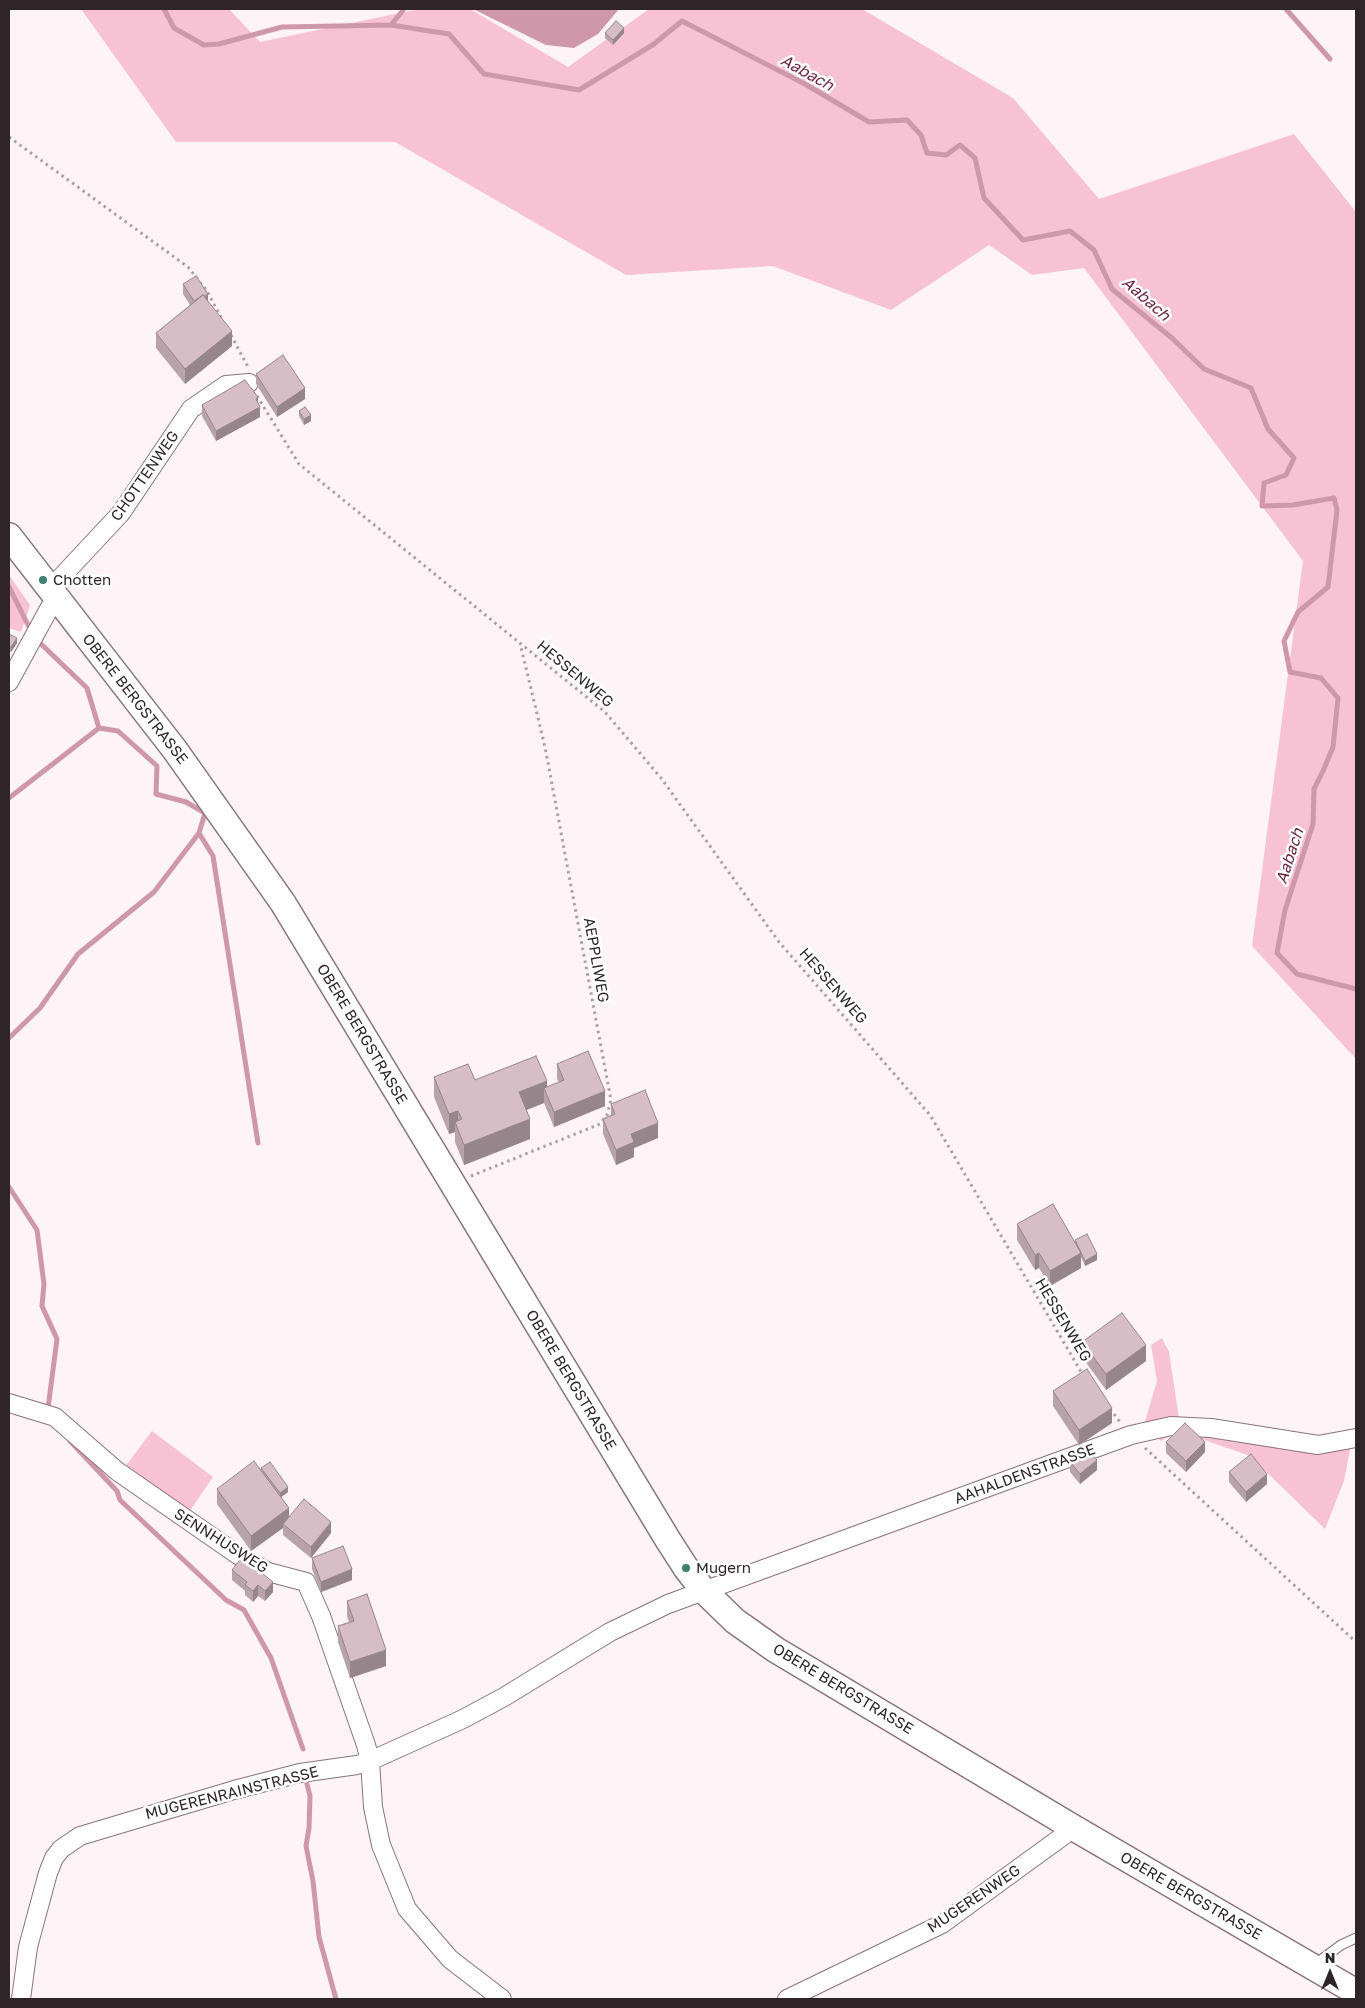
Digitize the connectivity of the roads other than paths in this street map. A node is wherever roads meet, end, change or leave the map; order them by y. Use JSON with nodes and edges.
{"nodes":[{"id":1,"x":249,"y":384,"type":"edge"},
{"id":2,"x":9,"y":536,"type":"edge"},
{"id":3,"x":54,"y":594,"type":"junction"},
{"id":4,"x":9,"y":682,"type":"edge"},
{"id":5,"x":9,"y":1402,"type":"edge"},
{"id":6,"x":1356,"y":1438,"type":"edge"},
{"id":7,"x":704,"y":1591,"type":"junction"},
{"id":8,"x":370,"y":1761,"type":"junction"},
{"id":9,"x":1074,"y":1828,"type":"junction"},
{"id":10,"x":1356,"y":1938,"type":"edge"},
{"id":11,"x":1312,"y":1966,"type":"junction"},
{"id":12,"x":1356,"y":1992,"type":"edge"},
{"id":13,"x":21,"y":1999,"type":"edge"},
{"id":14,"x":502,"y":1999,"type":"edge"},
{"id":15,"x":787,"y":1999,"type":"edge"}],
"edges":[{"from":1,"to":3,"type":"street","name":"CHOTTENWEG"},
{"from":2,"to":3,"type":"main road","name":"OBERE BERGSTRASSE"},
{"from":3,"to":4,"type":"street","name":"CHOTTENWEG"},
{"from":3,"to":7,"type":"main road","name":"OBERE BERGSTRASSE"},
{"from":5,"to":8,"type":"street","name":"SENNHUSWEG"},
{"from":6,"to":7,"type":"street","name":"AAHALDENSTRASSE"},
{"from":7,"to":8,"type":"street","name":"MUGERENRAINSTRASSE"},
{"from":7,"to":9,"type":"main road","name":"OBERE BERGSTRASSE"},
{"from":8,"to":13,"type":"street","name":"MUGERENRAINSTRASSE"},
{"from":8,"to":14,"type":"street"},
{"from":9,"to":11,"type":"main road","name":"OBERE BERGSTRASSE"},
{"from":9,"to":15,"type":"street","name":"MUGERENWEG"},
{"from":10,"to":11,"type":"lane"},
{"from":11,"to":12,"type":"main road","name":"OBERE BERGSTRASSE"}]}
